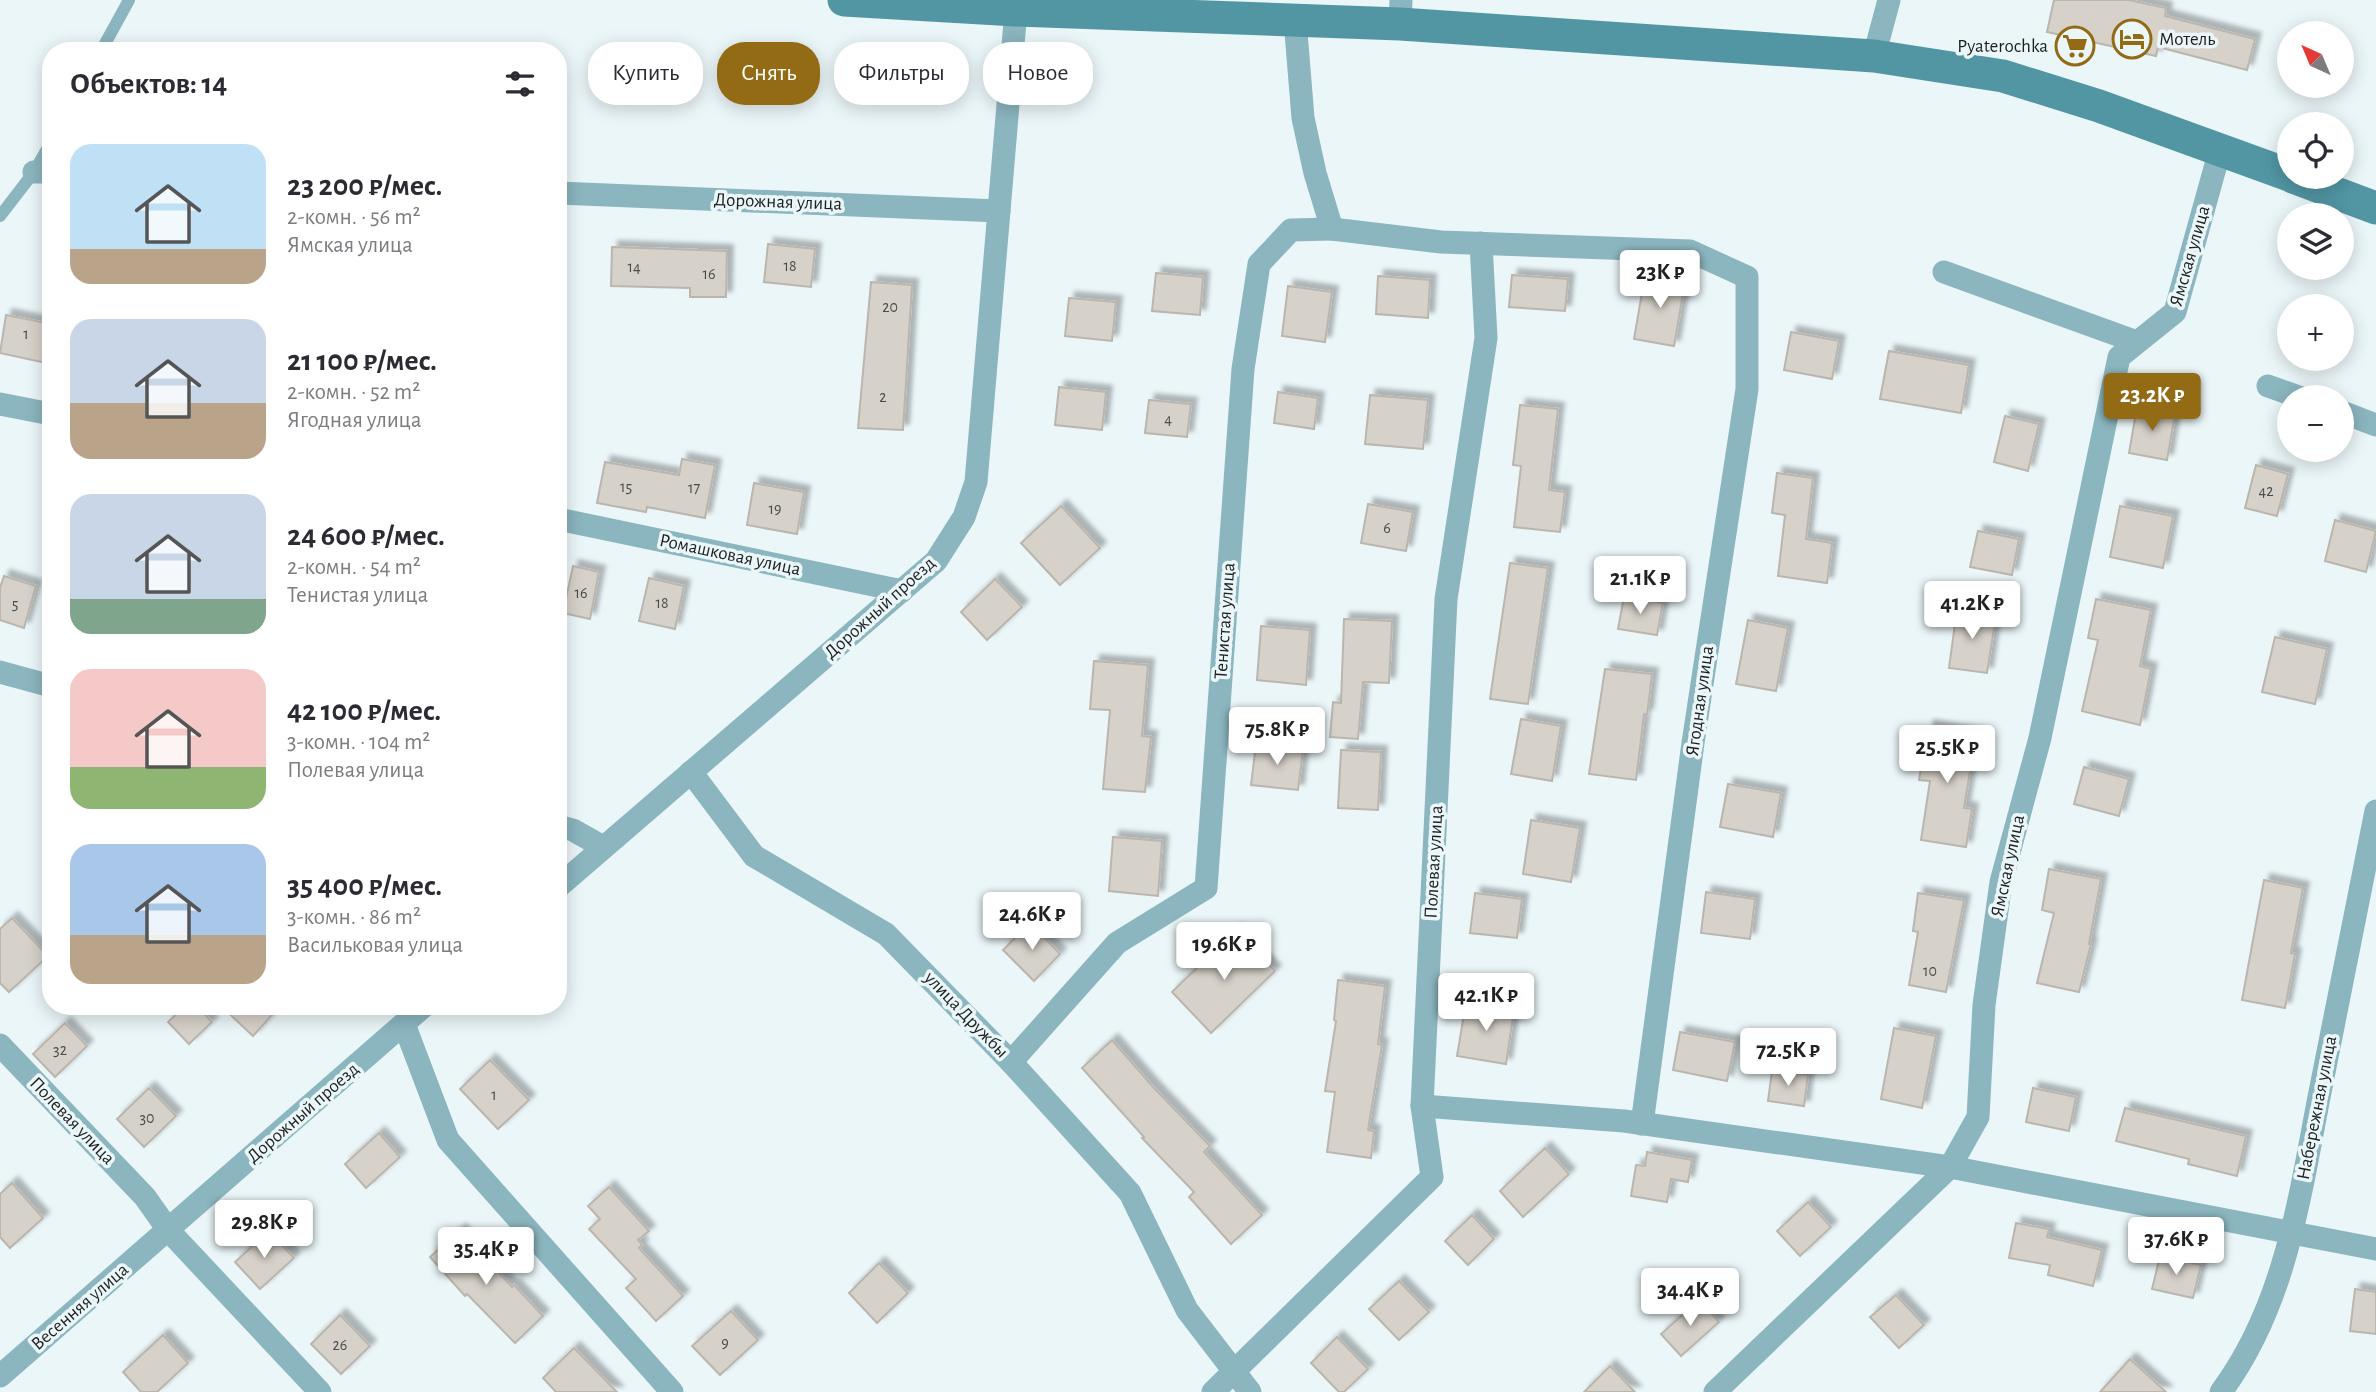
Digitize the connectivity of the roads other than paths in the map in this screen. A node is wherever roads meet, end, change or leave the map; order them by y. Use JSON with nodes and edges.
{"nodes":[{"id":1,"x":128,"y":0,"type":"edge"},
{"id":2,"x":844,"y":0,"type":"edge"},
{"id":3,"x":1889,"y":0,"type":"edge"},
{"id":4,"x":1016,"y":9,"type":"junction"},
{"id":5,"x":1400,"y":12,"type":"edge"},
{"id":6,"x":1295,"y":20,"type":"junction"},
{"id":7,"x":106,"y":42,"type":"edge"},
{"id":8,"x":1874,"y":56,"type":"junction"},
{"id":9,"x":2220,"y":150,"type":"junction"},
{"id":10,"x":2277,"y":171,"type":"edge"},
{"id":11,"x":42,"y":173,"type":"edge"},
{"id":12,"x":2326,"y":189,"type":"edge"},
{"id":13,"x":567,"y":193,"type":"edge"},
{"id":14,"x":2376,"y":208,"type":"edge"},
{"id":15,"x":999,"y":211,"type":"junction"},
{"id":16,"x":0,"y":216,"type":"edge"},
{"id":17,"x":1332,"y":229,"type":"junction"},
{"id":18,"x":1481,"y":243,"type":"junction"},
{"id":19,"x":1944,"y":272,"type":"dead end"},
{"id":20,"x":2137,"y":342,"type":"junction"},
{"id":21,"x":2268,"y":386,"type":"dead end"},
{"id":22,"x":2277,"y":389,"type":"edge"},
{"id":23,"x":0,"y":404,"type":"edge"},
{"id":24,"x":42,"y":412,"type":"edge"},
{"id":25,"x":2354,"y":417,"type":"edge"},
{"id":26,"x":2376,"y":425,"type":"edge"},
{"id":27,"x":567,"y":521,"type":"edge"},
{"id":28,"x":902,"y":591,"type":"junction"},
{"id":29,"x":0,"y":672,"type":"edge"},
{"id":30,"x":42,"y":684,"type":"edge"},
{"id":31,"x":691,"y":772,"type":"junction"},
{"id":32,"x":2376,"y":811,"type":"edge"},
{"id":33,"x":567,"y":828,"type":"edge"},
{"id":34,"x":603,"y":848,"type":"junction"},
{"id":35,"x":567,"y":879,"type":"edge"},
{"id":36,"x":414,"y":1015,"type":"edge"},
{"id":37,"x":404,"y":1024,"type":"junction"},
{"id":38,"x":0,"y":1045,"type":"edge"},
{"id":39,"x":1011,"y":1062,"type":"junction"},
{"id":40,"x":1422,"y":1106,"type":"junction"},
{"id":41,"x":1642,"y":1124,"type":"junction"},
{"id":42,"x":1950,"y":1167,"type":"junction"},
{"id":43,"x":170,"y":1229,"type":"junction"},
{"id":44,"x":2292,"y":1234,"type":"junction"},
{"id":45,"x":2376,"y":1249,"type":"edge"},
{"id":46,"x":1233,"y":1371,"type":"junction"},
{"id":47,"x":0,"y":1376,"type":"edge"},
{"id":48,"x":320,"y":1392,"type":"edge"},
{"id":49,"x":672,"y":1392,"type":"edge"},
{"id":50,"x":1213,"y":1392,"type":"edge"},
{"id":51,"x":1250,"y":1392,"type":"edge"},
{"id":52,"x":1716,"y":1392,"type":"edge"},
{"id":53,"x":2221,"y":1392,"type":"edge"}],
"edges":[{"from":1,"to":7,"type":"lane"},
{"from":2,"to":4,"type":"main road"},
{"from":3,"to":8,"type":"street"},
{"from":4,"to":6,"type":"main road"},
{"from":4,"to":15,"type":"street","name":"Дорожный проезд"},
{"from":5,"to":6,"type":"main road"},
{"from":5,"to":8,"type":"main road"},
{"from":6,"to":17,"type":"street"},
{"from":8,"to":9,"type":"main road"},
{"from":9,"to":10,"type":"main road"},
{"from":9,"to":20,"type":"street","name":"Ямская улица"},
{"from":11,"to":16,"type":"lane"},
{"from":12,"to":14,"type":"main road"},
{"from":13,"to":15,"type":"street","name":"Дорожная улица"},
{"from":15,"to":28,"type":"street","name":"Дорожный проезд"},
{"from":17,"to":18,"type":"street"},
{"from":17,"to":39,"type":"street","name":"Тенистая улица"},
{"from":18,"to":40,"type":"street","name":"Полевая улица"},
{"from":18,"to":41,"type":"street","name":"Ягодная улица"},
{"from":19,"to":20,"type":"street"},
{"from":20,"to":42,"type":"street","name":"Ямская улица"},
{"from":21,"to":22,"type":"street"},
{"from":23,"to":24,"type":"street"},
{"from":25,"to":26,"type":"street"},
{"from":27,"to":28,"type":"street","name":"Ромашковая улица"},
{"from":28,"to":31,"type":"street","name":"Дорожный проезд"},
{"from":29,"to":30,"type":"street"},
{"from":31,"to":34,"type":"street","name":"Дорожный проезд"},
{"from":31,"to":39,"type":"street","name":"улица Дружбы"},
{"from":32,"to":44,"type":"street","name":"Набережная улица"},
{"from":33,"to":34,"type":"street"},
{"from":34,"to":35,"type":"street","name":"Дорожный проезд"},
{"from":36,"to":37,"type":"street","name":"Дорожный проезд"},
{"from":37,"to":43,"type":"street","name":"Дорожный проезд"},
{"from":37,"to":49,"type":"street"},
{"from":38,"to":43,"type":"street","name":"Полевая улица"},
{"from":39,"to":46,"type":"street","name":"улица Дружбы"},
{"from":40,"to":41,"type":"street"},
{"from":40,"to":46,"type":"street","name":"Полевая улица"},
{"from":41,"to":42,"type":"street"},
{"from":42,"to":44,"type":"street"},
{"from":42,"to":52,"type":"street","name":"Ямская улица"},
{"from":43,"to":47,"type":"street","name":"Весенняя улица"},
{"from":43,"to":48,"type":"street"},
{"from":44,"to":45,"type":"street"},
{"from":44,"to":53,"type":"street","name":"Набережная улица"},
{"from":46,"to":50,"type":"street","name":"Полевая улица"},
{"from":46,"to":51,"type":"street","name":"улица Дружбы"}]}
